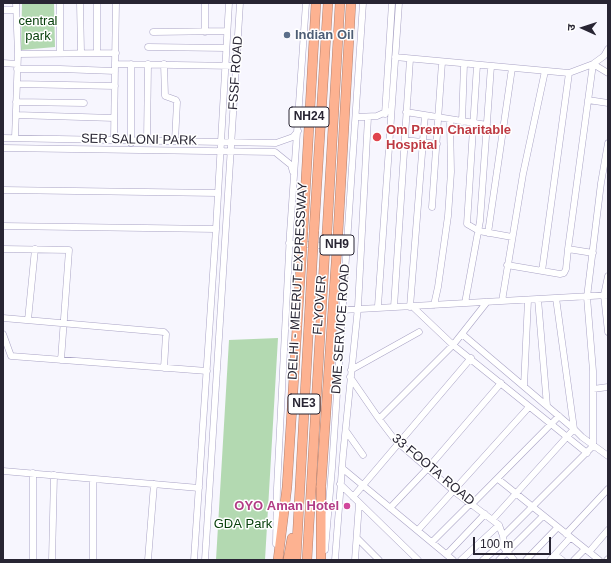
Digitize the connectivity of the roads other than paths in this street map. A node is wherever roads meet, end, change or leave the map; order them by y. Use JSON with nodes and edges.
{"nodes":[{"id":1,"x":60,"y":3,"type":"edge"},
{"id":2,"x":80,"y":3,"type":"edge"},
{"id":3,"x":97,"y":3,"type":"edge"},
{"id":4,"x":116,"y":3,"type":"edge"},
{"id":5,"x":205,"y":3,"type":"edge"},
{"id":6,"x":229,"y":3,"type":"edge"},
{"id":7,"x":240,"y":3,"type":"edge"},
{"id":8,"x":306,"y":3,"type":"edge"},
{"id":9,"x":316,"y":3,"type":"edge"},
{"id":10,"x":328,"y":3,"type":"edge"},
{"id":11,"x":340,"y":3,"type":"edge"},
{"id":12,"x":351,"y":3,"type":"edge"},
{"id":13,"x":362,"y":3,"type":"edge"},
{"id":14,"x":392,"y":3,"type":"edge"},
{"id":15,"x":399,"y":3,"type":"edge"},
{"id":16,"x":16,"y":6,"type":"edge"},
{"id":17,"x":3,"y":10,"type":"edge"},
{"id":18,"x":227,"y":31,"type":"junction"},
{"id":19,"x":390,"y":31,"type":"junction"},
{"id":20,"x":397,"y":31,"type":"junction"},
{"id":21,"x":153,"y":32,"type":"dead end"},
{"id":22,"x":205,"y":32,"type":"junction"},
{"id":23,"x":148,"y":47,"type":"dead end"},
{"id":24,"x":226,"y":48,"type":"junction"},
{"id":25,"x":608,"y":49,"type":"edge"},
{"id":26,"x":60,"y":52,"type":"junction"},
{"id":27,"x":81,"y":52,"type":"junction"},
{"id":28,"x":97,"y":52,"type":"junction"},
{"id":29,"x":116,"y":52,"type":"junction"},
{"id":30,"x":18,"y":54,"type":"junction"},
{"id":31,"x":606,"y":56,"type":"edge"},
{"id":32,"x":395,"y":57,"type":"junction"},
{"id":33,"x":410,"y":59,"type":"junction"},
{"id":34,"x":442,"y":62,"type":"junction"},
{"id":35,"x":3,"y":63,"type":"edge"},
{"id":36,"x":115,"y":64,"type":"junction"},
{"id":37,"x":131,"y":64,"type":"junction"},
{"id":38,"x":148,"y":64,"type":"junction"},
{"id":39,"x":164,"y":64,"type":"junction"},
{"id":40,"x":464,"y":64,"type":"junction"},
{"id":41,"x":593,"y":64,"type":"junction"},
{"id":42,"x":225,"y":65,"type":"junction"},
{"id":43,"x":477,"y":65,"type":"junction"},
{"id":44,"x":17,"y":66,"type":"junction"},
{"id":45,"x":236,"y":66,"type":"junction"},
{"id":46,"x":491,"y":66,"type":"junction"},
{"id":47,"x":512,"y":68,"type":"junction"},
{"id":48,"x":115,"y":71,"type":"junction"},
{"id":49,"x":545,"y":71,"type":"junction"},
{"id":50,"x":569,"y":73,"type":"junction"},
{"id":51,"x":608,"y":73,"type":"edge"},
{"id":52,"x":17,"y":84,"type":"junction"},
{"id":53,"x":115,"y":86,"type":"junction"},
{"id":54,"x":588,"y":100,"type":"junction"},
{"id":55,"x":16,"y":102,"type":"junction"},
{"id":56,"x":84,"y":103,"type":"dead end"},
{"id":57,"x":608,"y":103,"type":"edge"},
{"id":58,"x":392,"y":108,"type":"junction"},
{"id":59,"x":406,"y":112,"type":"junction"},
{"id":60,"x":385,"y":114,"type":"junction"},
{"id":61,"x":16,"y":115,"type":"junction"},
{"id":62,"x":425,"y":115,"type":"junction"},
{"id":63,"x":356,"y":117,"type":"junction"},
{"id":64,"x":368,"y":117,"type":"junction"},
{"id":65,"x":114,"y":118,"type":"junction"},
{"id":66,"x":439,"y":118,"type":"junction"},
{"id":67,"x":450,"y":120,"type":"junction"},
{"id":68,"x":462,"y":122,"type":"junction"},
{"id":69,"x":473,"y":124,"type":"junction"},
{"id":70,"x":487,"y":125,"type":"junction"},
{"id":71,"x":298,"y":131,"type":"junction"},
{"id":72,"x":3,"y":138,"type":"edge"},
{"id":73,"x":15,"y":138,"type":"junction"},
{"id":74,"x":114,"y":140,"type":"junction"},
{"id":75,"x":131,"y":140,"type":"junction"},
{"id":76,"x":405,"y":140,"type":"junction"},
{"id":77,"x":147,"y":141,"type":"junction"},
{"id":78,"x":175,"y":141,"type":"junction"},
{"id":79,"x":221,"y":142,"type":"junction"},
{"id":80,"x":231,"y":142,"type":"junction"},
{"id":81,"x":423,"y":142,"type":"junction"},
{"id":82,"x":608,"y":143,"type":"edge"},
{"id":83,"x":437,"y":144,"type":"junction"},
{"id":84,"x":3,"y":148,"type":"edge"},
{"id":85,"x":131,"y":150,"type":"junction"},
{"id":86,"x":221,"y":151,"type":"junction"},
{"id":87,"x":231,"y":151,"type":"junction"},
{"id":88,"x":294,"y":176,"type":"junction"},
{"id":89,"x":3,"y":190,"type":"edge"},
{"id":90,"x":218,"y":193,"type":"junction"},
{"id":91,"x":432,"y":207,"type":"dead end"},
{"id":92,"x":3,"y":226,"type":"edge"},
{"id":93,"x":216,"y":229,"type":"junction"},
{"id":94,"x":479,"y":231,"type":"junction"},
{"id":95,"x":488,"y":233,"type":"junction"},
{"id":96,"x":512,"y":238,"type":"junction"},
{"id":97,"x":289,"y":243,"type":"junction"},
{"id":98,"x":346,"y":248,"type":"junction"},
{"id":99,"x":568,"y":248,"type":"junction"},
{"id":100,"x":3,"y":249,"type":"edge"},
{"id":101,"x":35,"y":249,"type":"junction"},
{"id":102,"x":593,"y":253,"type":"junction"},
{"id":103,"x":507,"y":265,"type":"junction"},
{"id":104,"x":542,"y":271,"type":"junction"},
{"id":105,"x":608,"y":276,"type":"edge"},
{"id":106,"x":606,"y":295,"type":"edge"},
{"id":107,"x":587,"y":297,"type":"junction"},
{"id":108,"x":556,"y":298,"type":"junction"},
{"id":109,"x":538,"y":299,"type":"junction"},
{"id":110,"x":528,"y":300,"type":"junction"},
{"id":111,"x":502,"y":301,"type":"junction"},
{"id":112,"x":487,"y":302,"type":"junction"},
{"id":113,"x":466,"y":303,"type":"junction"},
{"id":114,"x":434,"y":304,"type":"junction"},
{"id":115,"x":378,"y":306,"type":"junction"},
{"id":116,"x":358,"y":307,"type":"junction"},
{"id":117,"x":394,"y":307,"type":"junction"},
{"id":118,"x":412,"y":307,"type":"junction"},
{"id":119,"x":342,"y":310,"type":"junction"},
{"id":120,"x":3,"y":318,"type":"edge"},
{"id":121,"x":28,"y":320,"type":"junction"},
{"id":122,"x":63,"y":324,"type":"junction"},
{"id":123,"x":418,"y":332,"type":"dead end"},
{"id":124,"x":608,"y":332,"type":"edge"},
{"id":125,"x":3,"y":334,"type":"edge"},
{"id":126,"x":462,"y":334,"type":"junction"},
{"id":127,"x":453,"y":345,"type":"junction"},
{"id":128,"x":3,"y":355,"type":"edge"},
{"id":129,"x":11,"y":356,"type":"junction"},
{"id":130,"x":471,"y":358,"type":"junction"},
{"id":131,"x":61,"y":360,"type":"junction"},
{"id":132,"x":164,"y":368,"type":"junction"},
{"id":133,"x":207,"y":371,"type":"junction"},
{"id":134,"x":351,"y":374,"type":"junction"},
{"id":135,"x":501,"y":384,"type":"junction"},
{"id":136,"x":524,"y":386,"type":"junction"},
{"id":137,"x":608,"y":387,"type":"edge"},
{"id":138,"x":593,"y":388,"type":"junction"},
{"id":139,"x":547,"y":406,"type":"junction"},
{"id":140,"x":529,"y":407,"type":"junction"},
{"id":141,"x":559,"y":416,"type":"junction"},
{"id":142,"x":379,"y":419,"type":"junction"},
{"id":143,"x":551,"y":424,"type":"junction"},
{"id":144,"x":574,"y":429,"type":"junction"},
{"id":145,"x":346,"y":431,"type":"junction"},
{"id":146,"x":567,"y":437,"type":"junction"},
{"id":147,"x":399,"y":444,"type":"junction"},
{"id":148,"x":593,"y":446,"type":"junction"},
{"id":149,"x":587,"y":453,"type":"junction"},
{"id":150,"x":363,"y":455,"type":"dead end"},
{"id":151,"x":608,"y":456,"type":"edge"},
{"id":152,"x":342,"y":468,"type":"junction"},
{"id":153,"x":428,"y":468,"type":"junction"},
{"id":154,"x":3,"y":471,"type":"edge"},
{"id":155,"x":33,"y":473,"type":"junction"},
{"id":156,"x":54,"y":475,"type":"junction"},
{"id":157,"x":93,"y":479,"type":"junction"},
{"id":158,"x":498,"y":479,"type":"junction"},
{"id":159,"x":154,"y":484,"type":"junction"},
{"id":160,"x":340,"y":484,"type":"junction"},
{"id":161,"x":363,"y":486,"type":"junction"},
{"id":162,"x":198,"y":488,"type":"junction"},
{"id":163,"x":300,"y":489,"type":"junction"},
{"id":164,"x":608,"y":489,"type":"edge"},
{"id":165,"x":455,"y":492,"type":"junction"},
{"id":166,"x":516,"y":494,"type":"junction"},
{"id":167,"x":353,"y":497,"type":"junction"},
{"id":168,"x":359,"y":503,"type":"junction"},
{"id":169,"x":471,"y":504,"type":"junction"},
{"id":170,"x":532,"y":507,"type":"junction"},
{"id":171,"x":390,"y":508,"type":"junction"},
{"id":172,"x":485,"y":514,"type":"junction"},
{"id":173,"x":543,"y":516,"type":"junction"},
{"id":174,"x":493,"y":519,"type":"junction"},
{"id":175,"x":499,"y":525,"type":"junction"},
{"id":176,"x":557,"y":528,"type":"junction"},
{"id":177,"x":418,"y":530,"type":"junction"},
{"id":178,"x":608,"y":530,"type":"edge"},
{"id":179,"x":568,"y":536,"type":"junction"},
{"id":180,"x":357,"y":538,"type":"junction"},
{"id":181,"x":504,"y":539,"type":"junction"},
{"id":182,"x":432,"y":542,"type":"junction"},
{"id":183,"x":587,"y":550,"type":"junction"},
{"id":184,"x":507,"y":552,"type":"junction"},
{"id":185,"x":446,"y":554,"type":"junction"},
{"id":186,"x":555,"y":555,"type":"junction"},
{"id":187,"x":33,"y":560,"type":"edge"},
{"id":188,"x":52,"y":560,"type":"edge"},
{"id":189,"x":93,"y":560,"type":"edge"},
{"id":190,"x":148,"y":560,"type":"edge"},
{"id":191,"x":194,"y":560,"type":"edge"},
{"id":192,"x":205,"y":560,"type":"edge"},
{"id":193,"x":277,"y":560,"type":"edge"},
{"id":194,"x":288,"y":560,"type":"edge"},
{"id":195,"x":296,"y":560,"type":"edge"},
{"id":196,"x":308,"y":560,"type":"edge"},
{"id":197,"x":322,"y":560,"type":"edge"},
{"id":198,"x":335,"y":560,"type":"edge"},
{"id":199,"x":355,"y":560,"type":"edge"},
{"id":200,"x":379,"y":560,"type":"edge"},
{"id":201,"x":418,"y":560,"type":"edge"},
{"id":202,"x":453,"y":560,"type":"edge"},
{"id":203,"x":461,"y":560,"type":"edge"},
{"id":204,"x":483,"y":560,"type":"edge"},
{"id":205,"x":499,"y":560,"type":"edge"},
{"id":206,"x":514,"y":560,"type":"edge"},
{"id":207,"x":526,"y":560,"type":"edge"},
{"id":208,"x":550,"y":560,"type":"edge"},
{"id":209,"x":562,"y":560,"type":"edge"},
{"id":210,"x":574,"y":560,"type":"edge"},
{"id":211,"x":600,"y":560,"type":"edge"}],
"edges":[{"from":1,"to":26,"type":"street"},
{"from":2,"to":27,"type":"street"},
{"from":3,"to":28,"type":"street"},
{"from":4,"to":29,"type":"street"},
{"from":5,"to":22,"type":"street"},
{"from":6,"to":18,"type":"street","name":"FSSF ROAD"},
{"from":7,"to":45,"type":"street","name":"FSSF ROAD"},
{"from":8,"to":71,"type":"street"},
{"from":9,"to":193,"type":"highway","number":"NH24","bridge":true},
{"from":10,"to":163,"type":"highway","name":"DELHI - MEERUT EXPRESSWAY","number":"NE3","bridge":true},
{"from":11,"to":196,"type":"highway","name":"DELHI - MEERUT EXPRESSWAY","number":"NE3","bridge":true},
{"from":12,"to":197,"type":"highway","name":"FLYOVER","number":"NH9","bridge":true},
{"from":13,"to":63,"type":"street","name":"DME SERVICE ROAD"},
{"from":14,"to":19,"type":"street"},
{"from":15,"to":20,"type":"street"},
{"from":16,"to":17,"type":"street"},
{"from":16,"to":30,"type":"street"},
{"from":18,"to":22,"type":"street"},
{"from":18,"to":24,"type":"street","name":"FSSF ROAD"},
{"from":19,"to":20,"type":"street"},
{"from":19,"to":60,"type":"street"},
{"from":20,"to":32,"type":"street"},
{"from":21,"to":22,"type":"street"},
{"from":23,"to":24,"type":"street"},
{"from":24,"to":42,"type":"street","name":"FSSF ROAD"},
{"from":25,"to":31,"type":"street"},
{"from":26,"to":27,"type":"street"},
{"from":26,"to":30,"type":"street"},
{"from":27,"to":28,"type":"street"},
{"from":28,"to":29,"type":"street"},
{"from":29,"to":36,"type":"street"},
{"from":30,"to":44,"type":"street"},
{"from":31,"to":41,"type":"street"},
{"from":32,"to":33,"type":"street"},
{"from":32,"to":58,"type":"street"},
{"from":33,"to":34,"type":"street"},
{"from":33,"to":59,"type":"street"},
{"from":34,"to":40,"type":"street"},
{"from":34,"to":66,"type":"street"},
{"from":35,"to":44,"type":"street"},
{"from":36,"to":37,"type":"street"},
{"from":36,"to":48,"type":"street"},
{"from":37,"to":38,"type":"street"},
{"from":37,"to":75,"type":"street"},
{"from":38,"to":39,"type":"street"},
{"from":38,"to":77,"type":"street"},
{"from":39,"to":42,"type":"street"},
{"from":39,"to":78,"type":"street"},
{"from":40,"to":43,"type":"street"},
{"from":40,"to":68,"type":"street"},
{"from":41,"to":50,"type":"street"},
{"from":41,"to":51,"type":"street"},
{"from":41,"to":54,"type":"street"},
{"from":42,"to":45,"type":"street"},
{"from":42,"to":79,"type":"street","name":"FSSF ROAD"},
{"from":43,"to":46,"type":"street"},
{"from":43,"to":69,"type":"street"},
{"from":44,"to":48,"type":"street"},
{"from":44,"to":52,"type":"street"},
{"from":45,"to":80,"type":"street","name":"FSSF ROAD"},
{"from":46,"to":47,"type":"street"},
{"from":46,"to":70,"type":"street"},
{"from":47,"to":49,"type":"street"},
{"from":47,"to":95,"type":"street"},
{"from":48,"to":53,"type":"street"},
{"from":49,"to":50,"type":"street"},
{"from":49,"to":96,"type":"street"},
{"from":50,"to":104,"type":"street"},
{"from":52,"to":53,"type":"street"},
{"from":52,"to":55,"type":"street"},
{"from":53,"to":65,"type":"street"},
{"from":54,"to":57,"type":"street"},
{"from":54,"to":99,"type":"street"},
{"from":55,"to":56,"type":"street"},
{"from":55,"to":61,"type":"street"},
{"from":58,"to":60,"type":"street"},
{"from":58,"to":115,"type":"street"},
{"from":59,"to":62,"type":"street"},
{"from":59,"to":76,"type":"street"},
{"from":60,"to":64,"type":"street"},
{"from":61,"to":65,"type":"street"},
{"from":61,"to":73,"type":"street"},
{"from":62,"to":66,"type":"street"},
{"from":62,"to":81,"type":"street"},
{"from":63,"to":64,"type":"street"},
{"from":63,"to":98,"type":"street","name":"DME SERVICE ROAD"},
{"from":64,"to":116,"type":"street"},
{"from":65,"to":74,"type":"street"},
{"from":66,"to":67,"type":"street"},
{"from":66,"to":83,"type":"street"},
{"from":67,"to":68,"type":"street"},
{"from":67,"to":114,"type":"street"},
{"from":68,"to":69,"type":"street"},
{"from":69,"to":70,"type":"street"},
{"from":69,"to":94,"type":"street"},
{"from":70,"to":94,"type":"street"},
{"from":71,"to":80,"type":"street","name":"SER SALONI PARK"},
{"from":71,"to":88,"type":"street"},
{"from":72,"to":73,"type":"street","name":"SER SALONI PARK"},
{"from":73,"to":74,"type":"street","name":"SER SALONI PARK"},
{"from":74,"to":75,"type":"street","name":"SER SALONI PARK"},
{"from":75,"to":77,"type":"street","name":"SER SALONI PARK"},
{"from":75,"to":85,"type":"street"},
{"from":76,"to":81,"type":"street"},
{"from":76,"to":117,"type":"street"},
{"from":77,"to":78,"type":"street","name":"SER SALONI PARK"},
{"from":78,"to":79,"type":"street","name":"SER SALONI PARK"},
{"from":79,"to":80,"type":"street","name":"SER SALONI PARK"},
{"from":79,"to":86,"type":"street","name":"FSSF ROAD"},
{"from":80,"to":87,"type":"street","name":"FSSF ROAD"},
{"from":81,"to":83,"type":"street"},
{"from":81,"to":118,"type":"street"},
{"from":82,"to":102,"type":"street"},
{"from":83,"to":91,"type":"street"},
{"from":84,"to":85,"type":"street"},
{"from":85,"to":86,"type":"street"},
{"from":86,"to":87,"type":"street"},
{"from":86,"to":90,"type":"street","name":"FSSF ROAD"},
{"from":87,"to":88,"type":"street"},
{"from":87,"to":192,"type":"street","name":"FSSF ROAD"},
{"from":88,"to":97,"type":"street"},
{"from":89,"to":90,"type":"street"},
{"from":90,"to":93,"type":"street","name":"FSSF ROAD"},
{"from":92,"to":93,"type":"street"},
{"from":93,"to":133,"type":"street","name":"FSSF ROAD"},
{"from":94,"to":95,"type":"street"},
{"from":94,"to":113,"type":"street"},
{"from":95,"to":96,"type":"street"},
{"from":96,"to":103,"type":"street"},
{"from":97,"to":98,"type":"street"},
{"from":97,"to":193,"type":"street"},
{"from":98,"to":119,"type":"street","name":"DME SERVICE ROAD"},
{"from":99,"to":102,"type":"street"},
{"from":99,"to":104,"type":"street"},
{"from":100,"to":101,"type":"street"},
{"from":101,"to":121,"type":"street"},
{"from":101,"to":122,"type":"street"},
{"from":102,"to":107,"type":"street"},
{"from":103,"to":104,"type":"street"},
{"from":103,"to":111,"type":"street"},
{"from":105,"to":106,"type":"street"},
{"from":106,"to":107,"type":"street"},
{"from":106,"to":124,"type":"street"},
{"from":107,"to":108,"type":"street"},
{"from":107,"to":138,"type":"street"},
{"from":108,"to":109,"type":"street"},
{"from":108,"to":144,"type":"street"},
{"from":109,"to":110,"type":"street"},
{"from":109,"to":139,"type":"street"},
{"from":110,"to":111,"type":"street"},
{"from":110,"to":136,"type":"street"},
{"from":111,"to":112,"type":"street"},
{"from":112,"to":113,"type":"street"},
{"from":112,"to":126,"type":"street"},
{"from":113,"to":114,"type":"street"},
{"from":114,"to":118,"type":"street"},
{"from":115,"to":116,"type":"street"},
{"from":115,"to":117,"type":"street"},
{"from":116,"to":119,"type":"street"},
{"from":116,"to":134,"type":"street"},
{"from":117,"to":118,"type":"street"},
{"from":118,"to":127,"type":"street"},
{"from":119,"to":197,"type":"street","name":"DME SERVICE ROAD"},
{"from":120,"to":121,"type":"street"},
{"from":121,"to":122,"type":"street"},
{"from":122,"to":131,"type":"street"},
{"from":122,"to":132,"type":"street"},
{"from":123,"to":134,"type":"street"},
{"from":125,"to":129,"type":"street"},
{"from":126,"to":127,"type":"street"},
{"from":126,"to":136,"type":"street"},
{"from":127,"to":130,"type":"street"},
{"from":127,"to":142,"type":"street"},
{"from":128,"to":129,"type":"street"},
{"from":129,"to":131,"type":"street"},
{"from":130,"to":135,"type":"street"},
{"from":130,"to":147,"type":"street"},
{"from":131,"to":132,"type":"street"},
{"from":132,"to":133,"type":"street"},
{"from":133,"to":162,"type":"street","name":"FSSF ROAD"},
{"from":134,"to":142,"type":"street","name":"33 FOOTA ROAD"},
{"from":134,"to":145,"type":"street"},
{"from":135,"to":140,"type":"street"},
{"from":135,"to":153,"type":"street"},
{"from":136,"to":139,"type":"street"},
{"from":137,"to":138,"type":"street"},
{"from":138,"to":148,"type":"street"},
{"from":139,"to":141,"type":"street"},
{"from":140,"to":143,"type":"street"},
{"from":140,"to":165,"type":"street"},
{"from":141,"to":143,"type":"street"},
{"from":141,"to":144,"type":"street"},
{"from":142,"to":147,"type":"street","name":"33 FOOTA ROAD"},
{"from":143,"to":146,"type":"street"},
{"from":143,"to":158,"type":"street"},
{"from":144,"to":146,"type":"street"},
{"from":144,"to":148,"type":"street"},
{"from":145,"to":150,"type":"street"},
{"from":145,"to":152,"type":"street"},
{"from":146,"to":149,"type":"street"},
{"from":146,"to":166,"type":"street"},
{"from":147,"to":153,"type":"street","name":"33 FOOTA ROAD"},
{"from":147,"to":161,"type":"street"},
{"from":148,"to":149,"type":"street"},
{"from":148,"to":151,"type":"street"},
{"from":149,"to":170,"type":"street"},
{"from":152,"to":160,"type":"street"},
{"from":152,"to":161,"type":"street"},
{"from":153,"to":165,"type":"street","name":"33 FOOTA ROAD"},
{"from":153,"to":171,"type":"street"},
{"from":154,"to":155,"type":"street"},
{"from":155,"to":156,"type":"street"},
{"from":155,"to":187,"type":"street"},
{"from":156,"to":157,"type":"street"},
{"from":156,"to":188,"type":"street"},
{"from":157,"to":159,"type":"street"},
{"from":157,"to":189,"type":"street"},
{"from":158,"to":166,"type":"street"},
{"from":158,"to":169,"type":"street"},
{"from":159,"to":162,"type":"street"},
{"from":159,"to":190,"type":"street"},
{"from":160,"to":167,"type":"street"},
{"from":160,"to":198,"type":"street"},
{"from":161,"to":167,"type":"street"},
{"from":161,"to":171,"type":"street"},
{"from":162,"to":191,"type":"street","name":"FSSF ROAD"},
{"from":163,"to":194,"type":"highway"},
{"from":163,"to":195,"type":"highway","name":"DELHI - MEERUT EXPRESSWAY","number":"NE3"},
{"from":164,"to":179,"type":"street"},
{"from":165,"to":169,"type":"street","name":"33 FOOTA ROAD"},
{"from":165,"to":177,"type":"street"},
{"from":166,"to":170,"type":"street"},
{"from":166,"to":174,"type":"street"},
{"from":167,"to":168,"type":"street"},
{"from":168,"to":180,"type":"street"},
{"from":168,"to":201,"type":"street"},
{"from":169,"to":172,"type":"street","name":"33 FOOTA ROAD"},
{"from":169,"to":182,"type":"street"},
{"from":170,"to":173,"type":"street"},
{"from":170,"to":181,"type":"street"},
{"from":171,"to":177,"type":"street"},
{"from":172,"to":174,"type":"street","name":"33 FOOTA ROAD"},
{"from":172,"to":185,"type":"street"},
{"from":173,"to":176,"type":"street"},
{"from":173,"to":184,"type":"street"},
{"from":174,"to":175,"type":"street","name":"33 FOOTA ROAD"},
{"from":175,"to":181,"type":"street","name":"33 FOOTA ROAD"},
{"from":175,"to":203,"type":"street"},
{"from":176,"to":179,"type":"street"},
{"from":176,"to":207,"type":"street"},
{"from":177,"to":182,"type":"street"},
{"from":178,"to":183,"type":"street"},
{"from":179,"to":183,"type":"street"},
{"from":179,"to":186,"type":"street"},
{"from":180,"to":199,"type":"street"},
{"from":180,"to":200,"type":"street"},
{"from":181,"to":184,"type":"street","name":"33 FOOTA ROAD"},
{"from":181,"to":204,"type":"street"},
{"from":182,"to":185,"type":"street"},
{"from":183,"to":210,"type":"street"},
{"from":183,"to":211,"type":"street"},
{"from":184,"to":205,"type":"street"},
{"from":184,"to":206,"type":"street","name":"33 FOOTA ROAD"},
{"from":185,"to":202,"type":"street"},
{"from":186,"to":208,"type":"street"},
{"from":186,"to":209,"type":"street"}]}
